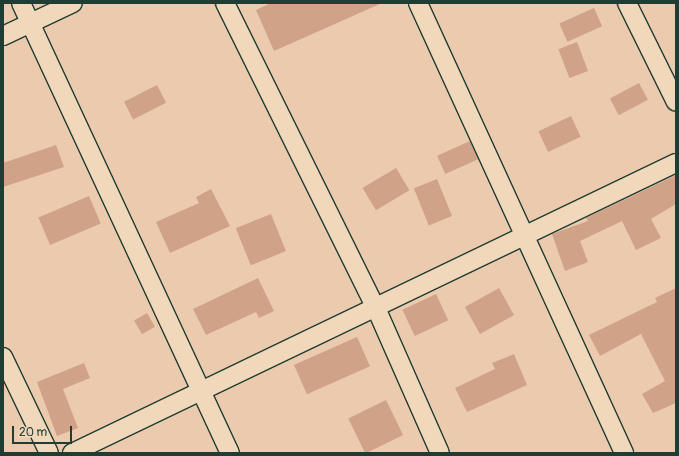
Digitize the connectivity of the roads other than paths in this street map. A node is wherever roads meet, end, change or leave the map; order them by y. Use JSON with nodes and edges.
{"nodes":[{"id":1,"x":21,"y":3,"type":"edge"},
{"id":2,"x":73,"y":3,"type":"edge"},
{"id":3,"x":225,"y":3,"type":"edge"},
{"id":4,"x":418,"y":3,"type":"edge"},
{"id":5,"x":627,"y":3,"type":"edge"},
{"id":6,"x":30,"y":23,"type":"junction"},
{"id":7,"x":3,"y":36,"type":"edge"},
{"id":8,"x":676,"y":102,"type":"edge"},
{"id":9,"x":676,"y":163,"type":"edge"},
{"id":10,"x":525,"y":237,"type":"junction"},
{"id":11,"x":376,"y":308,"type":"junction"},
{"id":12,"x":3,"y":357,"type":"edge"},
{"id":13,"x":202,"y":393,"type":"junction"},
{"id":14,"x":49,"y":453,"type":"edge"},
{"id":15,"x":72,"y":453,"type":"edge"},
{"id":16,"x":230,"y":453,"type":"edge"},
{"id":17,"x":440,"y":453,"type":"edge"},
{"id":18,"x":624,"y":453,"type":"edge"}],
"edges":[{"from":1,"to":6,"type":"street"},
{"from":2,"to":6,"type":"street"},
{"from":3,"to":11,"type":"street"},
{"from":4,"to":10,"type":"street"},
{"from":5,"to":8,"type":"street"},
{"from":6,"to":7,"type":"street"},
{"from":6,"to":13,"type":"street"},
{"from":9,"to":10,"type":"street"},
{"from":10,"to":11,"type":"street"},
{"from":10,"to":18,"type":"street"},
{"from":11,"to":13,"type":"street"},
{"from":11,"to":17,"type":"street"},
{"from":12,"to":14,"type":"street"},
{"from":13,"to":15,"type":"street"},
{"from":13,"to":16,"type":"street"}]}
